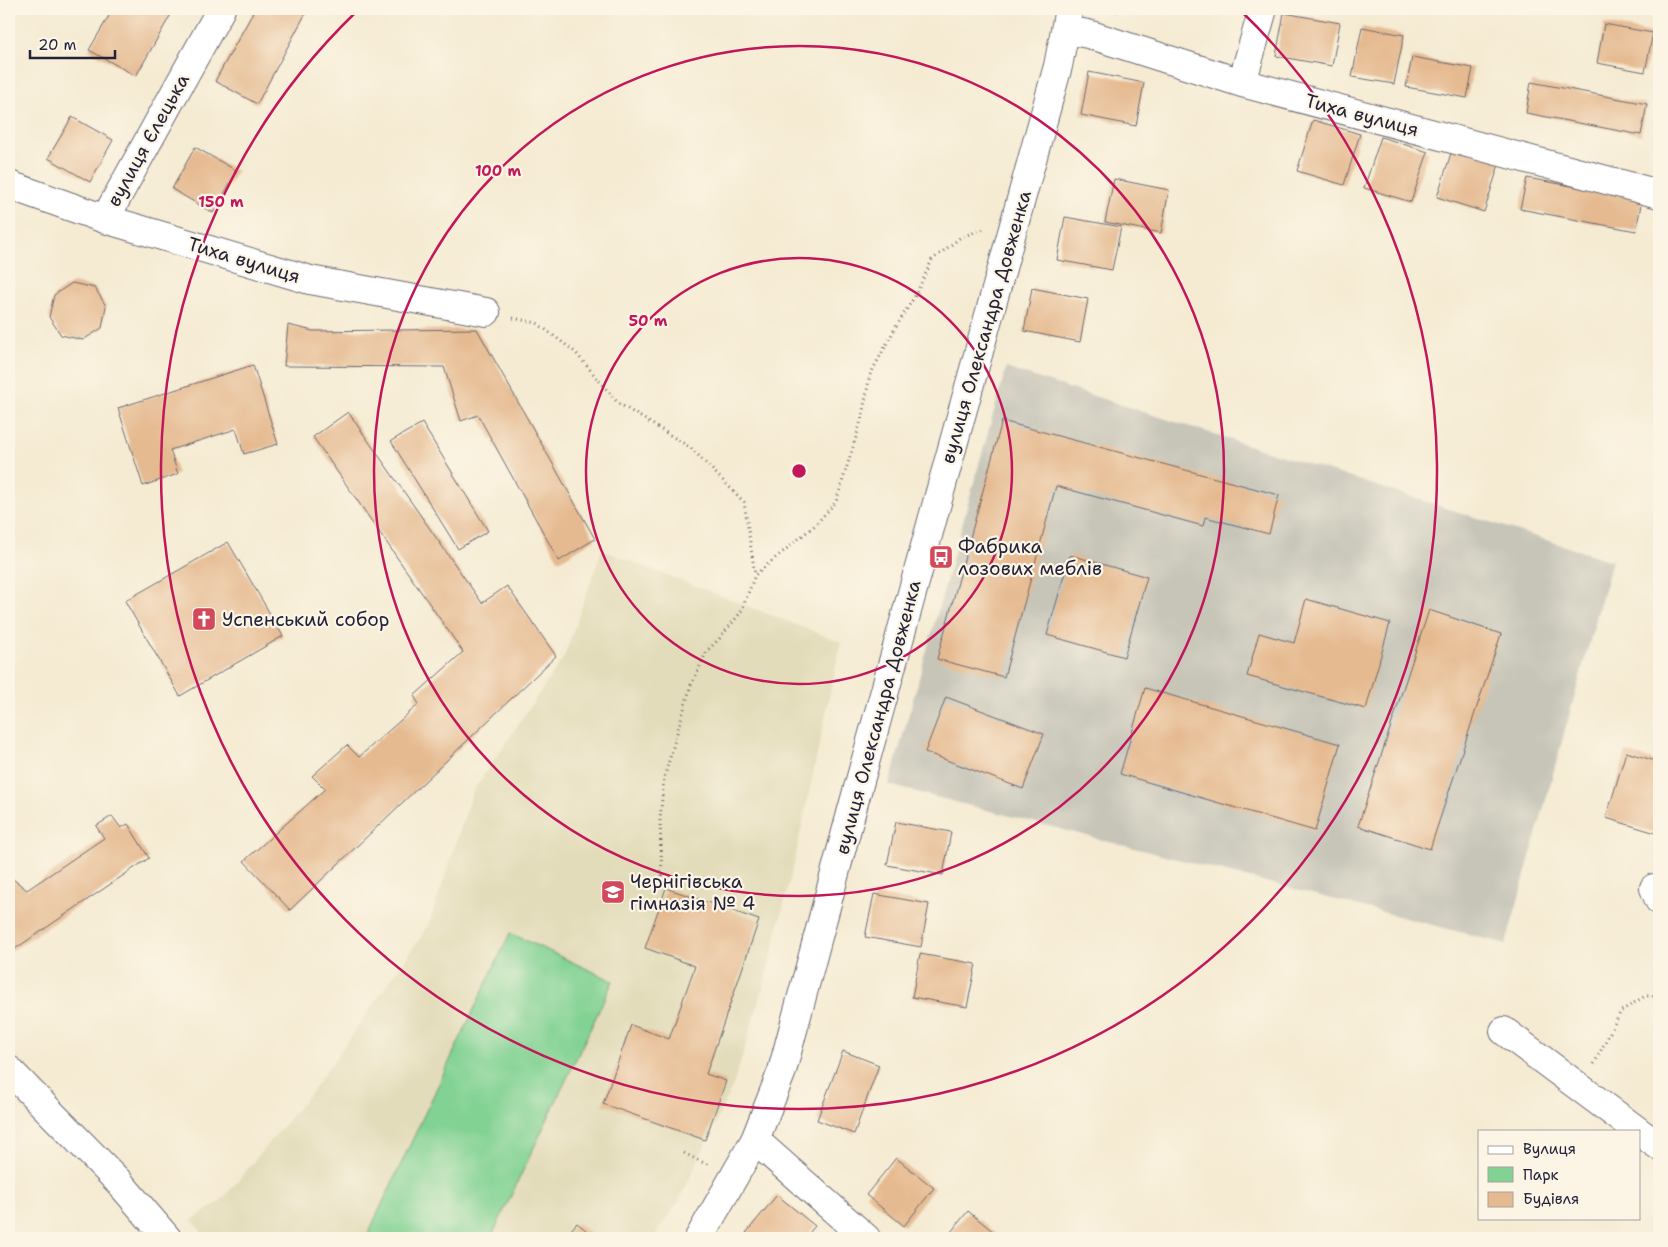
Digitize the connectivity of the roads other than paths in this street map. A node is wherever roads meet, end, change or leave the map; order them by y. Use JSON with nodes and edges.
{"nodes":[{"id":1,"x":221,"y":9,"type":"edge"},
{"id":2,"x":1263,"y":9,"type":"edge"},
{"id":3,"x":1068,"y":19,"type":"edge"},
{"id":4,"x":1242,"y":83,"type":"junction"},
{"id":5,"x":9,"y":185,"type":"edge"},
{"id":6,"x":1659,"y":194,"type":"edge"},
{"id":7,"x":105,"y":219,"type":"junction"},
{"id":8,"x":486,"y":312,"type":"road end"},
{"id":9,"x":1504,"y":1031,"type":"dead end"},
{"id":10,"x":9,"y":1070,"type":"edge"},
{"id":11,"x":1638,"y":1130,"type":"edge"},
{"id":12,"x":1640,"y":1132,"type":"edge"},
{"id":13,"x":756,"y":1140,"type":"junction"},
{"id":14,"x":1659,"y":1146,"type":"edge"},
{"id":15,"x":168,"y":1238,"type":"edge"},
{"id":16,"x":699,"y":1238,"type":"edge"},
{"id":17,"x":866,"y":1238,"type":"edge"}],
"edges":[{"from":1,"to":7,"type":"street","name":"вулиця Єлецька"},
{"from":2,"to":4,"type":"street"},
{"from":3,"to":4,"type":"street","name":"Тиха вулиця"},
{"from":3,"to":13,"type":"street","name":"вулиця Олександра Довженка"},
{"from":4,"to":6,"type":"street","name":"Тиха вулиця"},
{"from":5,"to":7,"type":"street","name":"Тиха вулиця"},
{"from":7,"to":8,"type":"street","name":"Тиха вулиця"},
{"from":9,"to":11,"type":"street"},
{"from":10,"to":15,"type":"street"},
{"from":12,"to":14,"type":"street"},
{"from":13,"to":16,"type":"street","name":"вулиця Олександра Довженка"},
{"from":13,"to":17,"type":"street"}]}
